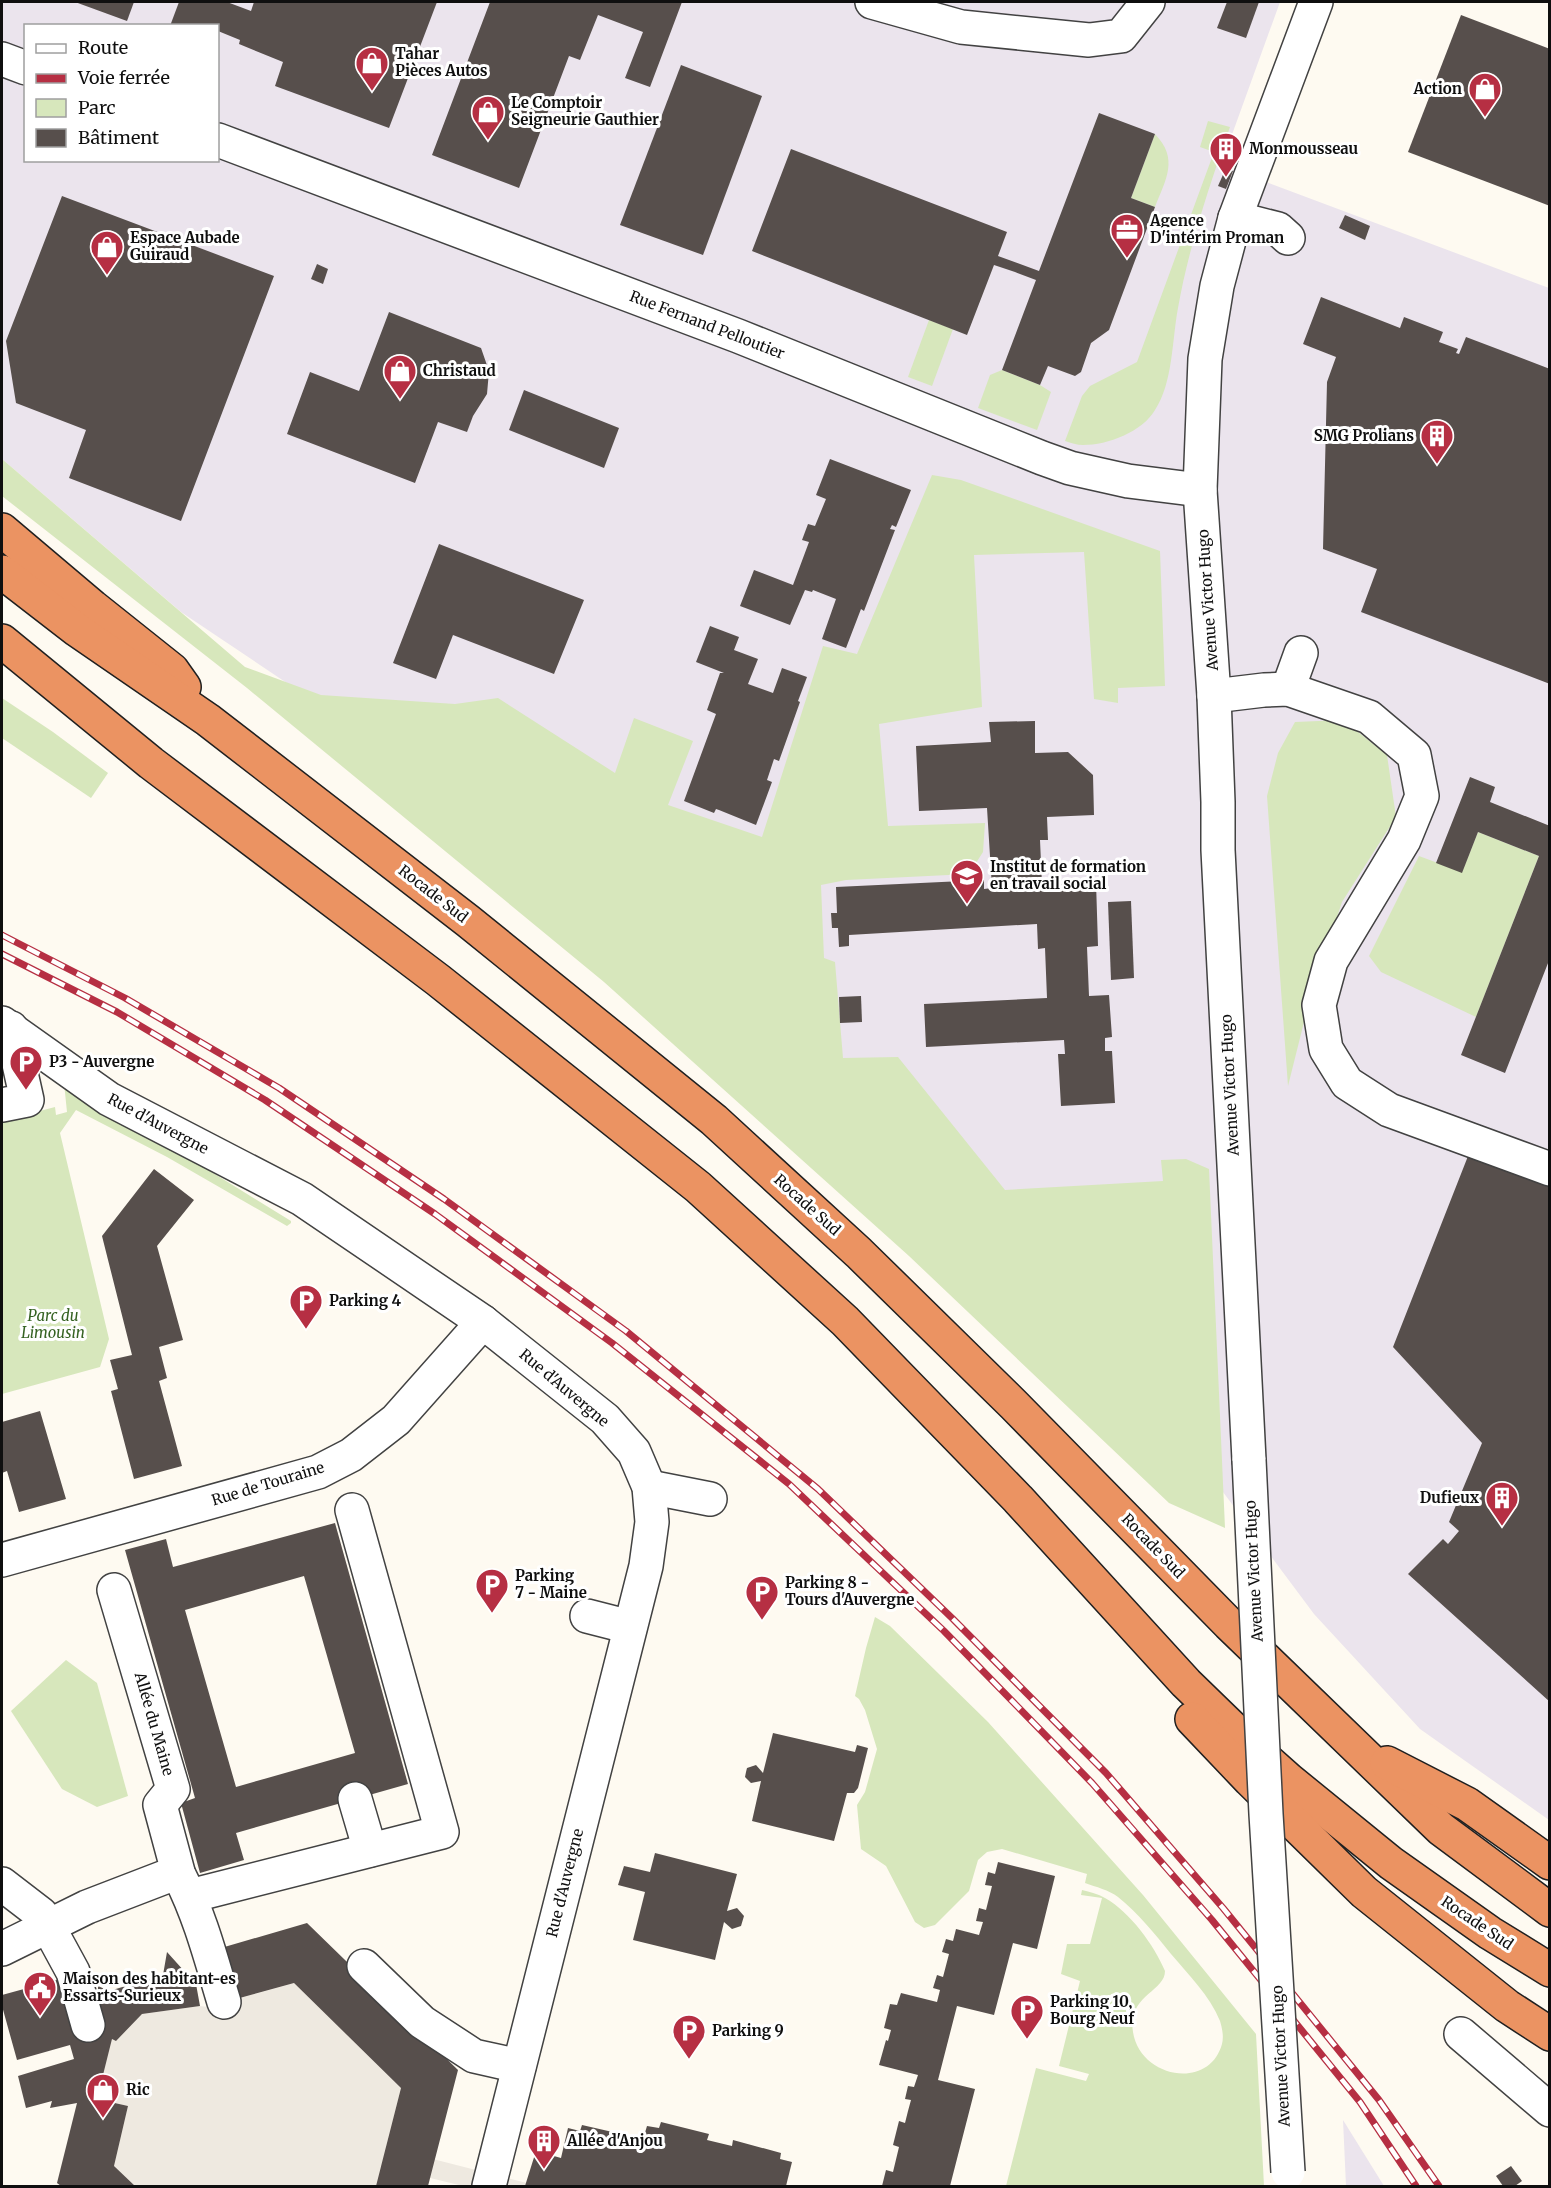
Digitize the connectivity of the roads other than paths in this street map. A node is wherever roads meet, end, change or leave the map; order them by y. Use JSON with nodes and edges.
{"nodes":[{"id":1,"x":872,"y":2,"type":"edge"},
{"id":2,"x":1148,"y":2,"type":"edge"},
{"id":3,"x":1316,"y":2,"type":"edge"},
{"id":4,"x":2,"y":59,"type":"edge"},
{"id":5,"x":24,"y":67,"type":"edge"},
{"id":6,"x":219,"y":140,"type":"edge"},
{"id":7,"x":1235,"y":218,"type":"junction"},
{"id":8,"x":1288,"y":238,"type":"dead end"},
{"id":9,"x":1200,"y":490,"type":"junction"},
{"id":10,"x":2,"y":530,"type":"edge"},
{"id":11,"x":2,"y":572,"type":"edge"},
{"id":12,"x":2,"y":641,"type":"edge"},
{"id":13,"x":1301,"y":653,"type":"dead end"},
{"id":14,"x":2,"y":671,"type":"edge"},
{"id":15,"x":1288,"y":689,"type":"junction"},
{"id":16,"x":1214,"y":696,"type":"junction"},
{"id":17,"x":207,"y":720,"type":"junction"},
{"id":18,"x":151,"y":763,"type":"junction"},
{"id":19,"x":6,"y":1025,"type":"edge"},
{"id":20,"x":2,"y":1105,"type":"edge"},
{"id":21,"x":1550,"y":1169,"type":"edge"},
{"id":22,"x":483,"y":1322,"type":"junction"},
{"id":23,"x":649,"y":1487,"type":"junction"},
{"id":24,"x":710,"y":1499,"type":"dead end"},
{"id":25,"x":1018,"y":1499,"type":"junction"},
{"id":26,"x":352,"y":1510,"type":"dead end"},
{"id":27,"x":2,"y":1560,"type":"edge"},
{"id":28,"x":114,"y":1590,"type":"dead end"},
{"id":29,"x":587,"y":1616,"type":"dead end"},
{"id":30,"x":630,"y":1627,"type":"junction"},
{"id":31,"x":1358,"y":1749,"type":"junction"},
{"id":32,"x":355,"y":1799,"type":"dead end"},
{"id":33,"x":370,"y":1850,"type":"junction"},
{"id":34,"x":1550,"y":1863,"type":"edge"},
{"id":35,"x":2,"y":1884,"type":"edge"},
{"id":36,"x":184,"y":1884,"type":"junction"},
{"id":37,"x":1550,"y":1910,"type":"edge"},
{"id":38,"x":50,"y":1920,"type":"junction"},
{"id":39,"x":2,"y":1949,"type":"edge"},
{"id":40,"x":364,"y":1966,"type":"dead end"},
{"id":41,"x":1550,"y":1970,"type":"edge"},
{"id":42,"x":224,"y":2002,"type":"dead end"},
{"id":43,"x":88,"y":2025,"type":"dead end"},
{"id":44,"x":1461,"y":2034,"type":"dead end"},
{"id":45,"x":1550,"y":2034,"type":"edge"},
{"id":46,"x":519,"y":2066,"type":"junction"},
{"id":47,"x":1550,"y":2110,"type":"edge"},
{"id":48,"x":1288,"y":2179,"type":"edge"},
{"id":49,"x":489,"y":2187,"type":"edge"}],
"edges":[{"from":1,"to":2,"type":"street"},
{"from":3,"to":7,"type":"street","name":"Avenue Victor Hugo"},
{"from":4,"to":5,"type":"street"},
{"from":6,"to":9,"type":"street","name":"Rue Fernand Pelloutier"},
{"from":7,"to":8,"type":"street"},
{"from":7,"to":9,"type":"street","name":"Avenue Victor Hugo"},
{"from":9,"to":16,"type":"street","name":"Avenue Victor Hugo"},
{"from":10,"to":17,"type":"highway"},
{"from":11,"to":17,"type":"highway","name":"Rocade Sud"},
{"from":12,"to":18,"type":"highway","name":"Rocade Sud"},
{"from":13,"to":15,"type":"street"},
{"from":14,"to":18,"type":"highway"},
{"from":15,"to":16,"type":"street"},
{"from":15,"to":21,"type":"street"},
{"from":16,"to":48,"type":"street","name":"Avenue Victor Hugo","bridge":true},
{"from":17,"to":31,"type":"highway","name":"Rocade Sud"},
{"from":18,"to":25,"type":"highway","name":"Rocade Sud"},
{"from":19,"to":20,"type":"street"},
{"from":19,"to":22,"type":"street","name":"Rue d'Auvergne"},
{"from":22,"to":23,"type":"street","name":"Rue d'Auvergne"},
{"from":22,"to":27,"type":"street","name":"Rue de Touraine"},
{"from":23,"to":24,"type":"street"},
{"from":23,"to":30,"type":"street","name":"Rue d'Auvergne"},
{"from":25,"to":41,"type":"highway","name":"Rocade Sud"},
{"from":25,"to":45,"type":"highway"},
{"from":26,"to":33,"type":"street"},
{"from":28,"to":36,"type":"street","name":"Allée du Maine"},
{"from":29,"to":30,"type":"street"},
{"from":30,"to":46,"type":"street","name":"Rue d'Auvergne"},
{"from":31,"to":34,"type":"highway"},
{"from":31,"to":37,"type":"highway","name":"Rocade Sud"},
{"from":32,"to":33,"type":"street"},
{"from":33,"to":36,"type":"street"},
{"from":35,"to":38,"type":"street"},
{"from":36,"to":38,"type":"street"},
{"from":36,"to":42,"type":"street"},
{"from":38,"to":39,"type":"street"},
{"from":38,"to":43,"type":"street"},
{"from":40,"to":46,"type":"street"},
{"from":44,"to":47,"type":"street"},
{"from":46,"to":49,"type":"street","name":"Rue d'Auvergne"}]}
